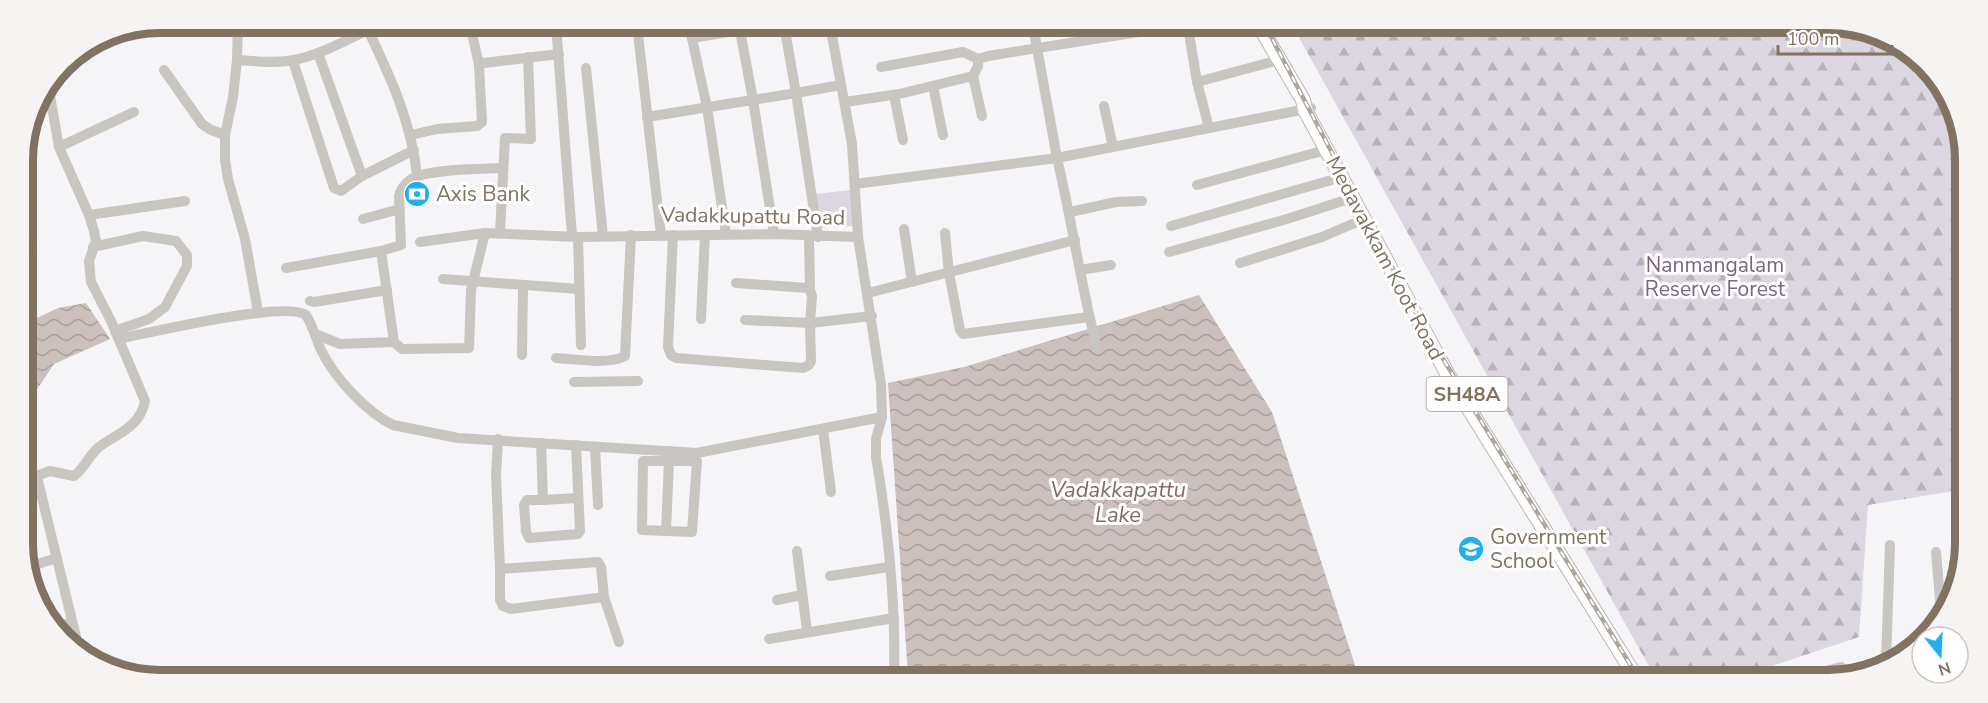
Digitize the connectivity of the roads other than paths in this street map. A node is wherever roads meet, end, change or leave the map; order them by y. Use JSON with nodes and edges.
{"nodes":[{"id":1,"x":238,"y":33,"type":"edge"},
{"id":2,"x":356,"y":33,"type":"edge"},
{"id":3,"x":371,"y":33,"type":"edge"},
{"id":4,"x":472,"y":33,"type":"edge"},
{"id":5,"x":557,"y":33,"type":"edge"},
{"id":6,"x":638,"y":33,"type":"edge"},
{"id":7,"x":691,"y":33,"type":"edge"},
{"id":8,"x":714,"y":33,"type":"edge"},
{"id":9,"x":741,"y":33,"type":"edge"},
{"id":10,"x":785,"y":33,"type":"edge"},
{"id":11,"x":832,"y":33,"type":"edge"},
{"id":12,"x":1034,"y":33,"type":"edge"},
{"id":13,"x":1107,"y":33,"type":"edge"},
{"id":14,"x":1189,"y":33,"type":"edge"},
{"id":15,"x":1263,"y":33,"type":"edge"},
{"id":16,"x":692,"y":38,"type":"junction"},
{"id":17,"x":1036,"y":47,"type":"junction"},
{"id":18,"x":318,"y":53,"type":"junction"},
{"id":19,"x":559,"y":54,"type":"junction"},
{"id":20,"x":528,"y":57,"type":"junction"},
{"id":21,"x":978,"y":59,"type":"junction"},
{"id":22,"x":237,"y":60,"type":"junction"},
{"id":23,"x":1279,"y":60,"type":"junction"},
{"id":24,"x":293,"y":61,"type":"junction"},
{"id":25,"x":479,"y":65,"type":"junction"},
{"id":26,"x":881,"y":67,"type":"dead end"},
{"id":27,"x":586,"y":68,"type":"dead end"},
{"id":28,"x":164,"y":70,"type":"dead end"},
{"id":29,"x":972,"y":76,"type":"junction"},
{"id":30,"x":1197,"y":82,"type":"junction"},
{"id":31,"x":841,"y":85,"type":"junction"},
{"id":32,"x":933,"y":86,"type":"junction"},
{"id":33,"x":796,"y":93,"type":"junction"},
{"id":34,"x":894,"y":95,"type":"junction"},
{"id":35,"x":50,"y":97,"type":"edge"},
{"id":36,"x":753,"y":99,"type":"junction"},
{"id":37,"x":845,"y":102,"type":"junction"},
{"id":38,"x":1104,"y":106,"type":"dead end"},
{"id":39,"x":1306,"y":106,"type":"junction"},
{"id":40,"x":707,"y":107,"type":"junction"},
{"id":41,"x":134,"y":112,"type":"dead end"},
{"id":42,"x":982,"y":116,"type":"dead end"},
{"id":43,"x":647,"y":117,"type":"junction"},
{"id":44,"x":1209,"y":128,"type":"junction"},
{"id":45,"x":225,"y":135,"type":"junction"},
{"id":46,"x":411,"y":135,"type":"junction"},
{"id":47,"x":943,"y":135,"type":"dead end"},
{"id":48,"x":903,"y":140,"type":"dead end"},
{"id":49,"x":59,"y":147,"type":"junction"},
{"id":50,"x":1113,"y":147,"type":"junction"},
{"id":51,"x":414,"y":150,"type":"junction"},
{"id":52,"x":1326,"y":150,"type":"junction"},
{"id":53,"x":1057,"y":158,"type":"junction"},
{"id":54,"x":502,"y":168,"type":"junction"},
{"id":55,"x":362,"y":176,"type":"junction"},
{"id":56,"x":417,"y":176,"type":"junction"},
{"id":57,"x":1342,"y":177,"type":"junction"},
{"id":58,"x":855,"y":184,"type":"junction"},
{"id":59,"x":1197,"y":186,"type":"dead end"},
{"id":60,"x":1352,"y":198,"type":"junction"},
{"id":61,"x":185,"y":201,"type":"dead end"},
{"id":62,"x":1142,"y":201,"type":"dead end"},
{"id":63,"x":400,"y":209,"type":"junction"},
{"id":64,"x":1070,"y":212,"type":"junction"},
{"id":65,"x":89,"y":215,"type":"junction"},
{"id":66,"x":363,"y":219,"type":"dead end"},
{"id":67,"x":1364,"y":219,"type":"junction"},
{"id":68,"x":1171,"y":226,"type":"dead end"},
{"id":69,"x":904,"y":229,"type":"dead end"},
{"id":70,"x":485,"y":232,"type":"junction"},
{"id":71,"x":500,"y":232,"type":"junction"},
{"id":72,"x":945,"y":233,"type":"dead end"},
{"id":73,"x":726,"y":234,"type":"junction"},
{"id":74,"x":774,"y":234,"type":"junction"},
{"id":75,"x":631,"y":235,"type":"junction"},
{"id":76,"x":661,"y":235,"type":"junction"},
{"id":77,"x":673,"y":235,"type":"junction"},
{"id":78,"x":705,"y":235,"type":"junction"},
{"id":79,"x":575,"y":236,"type":"junction"},
{"id":80,"x":603,"y":236,"type":"junction"},
{"id":81,"x":814,"y":236,"type":"junction"},
{"id":82,"x":858,"y":237,"type":"junction"},
{"id":83,"x":1076,"y":240,"type":"junction"},
{"id":84,"x":420,"y":242,"type":"dead end"},
{"id":85,"x":93,"y":247,"type":"junction"},
{"id":86,"x":381,"y":251,"type":"junction"},
{"id":87,"x":1169,"y":252,"type":"dead end"},
{"id":88,"x":1240,"y":263,"type":"dead end"},
{"id":89,"x":1111,"y":265,"type":"dead end"},
{"id":90,"x":286,"y":268,"type":"dead end"},
{"id":91,"x":1080,"y":270,"type":"junction"},
{"id":92,"x":949,"y":273,"type":"junction"},
{"id":93,"x":443,"y":279,"type":"dead end"},
{"id":94,"x":472,"y":282,"type":"junction"},
{"id":95,"x":912,"y":282,"type":"junction"},
{"id":96,"x":736,"y":283,"type":"dead end"},
{"id":97,"x":523,"y":286,"type":"junction"},
{"id":98,"x":579,"y":289,"type":"junction"},
{"id":99,"x":387,"y":290,"type":"junction"},
{"id":100,"x":810,"y":290,"type":"junction"},
{"id":101,"x":868,"y":293,"type":"junction"},
{"id":102,"x":310,"y":301,"type":"dead end"},
{"id":103,"x":258,"y":312,"type":"junction"},
{"id":104,"x":872,"y":316,"type":"junction"},
{"id":105,"x":1089,"y":317,"type":"junction"},
{"id":106,"x":701,"y":319,"type":"dead end"},
{"id":107,"x":745,"y":320,"type":"dead end"},
{"id":108,"x":810,"y":323,"type":"junction"},
{"id":109,"x":116,"y":334,"type":"junction"},
{"id":110,"x":315,"y":334,"type":"junction"},
{"id":111,"x":394,"y":342,"type":"junction"},
{"id":112,"x":581,"y":345,"type":"dead end"},
{"id":113,"x":1097,"y":348,"type":"dead end"},
{"id":114,"x":522,"y":354,"type":"dead end"},
{"id":115,"x":556,"y":358,"type":"dead end"},
{"id":116,"x":606,"y":361,"type":"junction"},
{"id":117,"x":638,"y":381,"type":"dead end"},
{"id":118,"x":574,"y":382,"type":"dead end"},
{"id":119,"x":604,"y":382,"type":"junction"},
{"id":120,"x":882,"y":417,"type":"junction"},
{"id":121,"x":823,"y":429,"type":"junction"},
{"id":122,"x":498,"y":439,"type":"junction"},
{"id":123,"x":541,"y":444,"type":"junction"},
{"id":124,"x":576,"y":445,"type":"junction"},
{"id":125,"x":595,"y":447,"type":"junction"},
{"id":126,"x":642,"y":455,"type":"junction"},
{"id":127,"x":670,"y":456,"type":"junction"},
{"id":128,"x":697,"y":457,"type":"junction"},
{"id":129,"x":37,"y":477,"type":"junction"},
{"id":130,"x":33,"y":478,"type":"edge"},
{"id":131,"x":831,"y":492,"type":"dead end"},
{"id":132,"x":578,"y":498,"type":"junction"},
{"id":133,"x":543,"y":500,"type":"junction"},
{"id":134,"x":598,"y":505,"type":"dead end"},
{"id":135,"x":666,"y":531,"type":"junction"},
{"id":136,"x":1890,"y":545,"type":"dead end"},
{"id":137,"x":797,"y":551,"type":"dead end"},
{"id":138,"x":1936,"y":552,"type":"dead end"},
{"id":139,"x":57,"y":558,"type":"junction"},
{"id":140,"x":35,"y":565,"type":"edge"},
{"id":141,"x":890,"y":567,"type":"junction"},
{"id":142,"x":500,"y":569,"type":"junction"},
{"id":143,"x":830,"y":576,"type":"dead end"},
{"id":144,"x":802,"y":595,"type":"junction"},
{"id":145,"x":604,"y":597,"type":"junction"},
{"id":146,"x":777,"y":600,"type":"dead end"},
{"id":147,"x":1940,"y":601,"type":"edge"},
{"id":148,"x":894,"y":618,"type":"junction"},
{"id":149,"x":72,"y":622,"type":"junction"},
{"id":150,"x":63,"y":625,"type":"edge"},
{"id":151,"x":807,"y":631,"type":"junction"},
{"id":152,"x":76,"y":638,"type":"edge"},
{"id":153,"x":769,"y":639,"type":"dead end"},
{"id":154,"x":619,"y":642,"type":"dead end"},
{"id":155,"x":1886,"y":656,"type":"edge"},
{"id":156,"x":1841,"y":667,"type":"dead end"},
{"id":157,"x":894,"y":670,"type":"edge"},
{"id":158,"x":1632,"y":670,"type":"edge"},
{"id":159,"x":1641,"y":670,"type":"edge"},
{"id":160,"x":1829,"y":670,"type":"edge"}],
"edges":[{"from":1,"to":22,"type":"street"},
{"from":2,"to":18,"type":"street"},
{"from":3,"to":46,"type":"street"},
{"from":4,"to":25,"type":"street"},
{"from":5,"to":19,"type":"street"},
{"from":6,"to":43,"type":"street"},
{"from":7,"to":16,"type":"street"},
{"from":8,"to":16,"type":"street"},
{"from":9,"to":36,"type":"street"},
{"from":10,"to":33,"type":"street"},
{"from":11,"to":31,"type":"street"},
{"from":12,"to":17,"type":"street"},
{"from":13,"to":17,"type":"street"},
{"from":14,"to":30,"type":"street"},
{"from":15,"to":23,"type":"main road","name":"Medavakkam Koot Road","number":"SH48A"},
{"from":16,"to":40,"type":"street"},
{"from":17,"to":21,"type":"street"},
{"from":17,"to":53,"type":"street"},
{"from":18,"to":24,"type":"street"},
{"from":18,"to":55,"type":"street"},
{"from":19,"to":20,"type":"street"},
{"from":19,"to":79,"type":"street"},
{"from":20,"to":25,"type":"street"},
{"from":20,"to":54,"type":"street"},
{"from":21,"to":26,"type":"street"},
{"from":21,"to":29,"type":"street"},
{"from":22,"to":24,"type":"street"},
{"from":22,"to":45,"type":"street"},
{"from":23,"to":30,"type":"street"},
{"from":23,"to":39,"type":"main road","name":"Medavakkam Koot Road","number":"SH48A"},
{"from":24,"to":55,"type":"street"},
{"from":25,"to":46,"type":"street"},
{"from":27,"to":80,"type":"street"},
{"from":28,"to":45,"type":"street"},
{"from":29,"to":32,"type":"street"},
{"from":29,"to":42,"type":"street"},
{"from":30,"to":44,"type":"street"},
{"from":31,"to":33,"type":"street"},
{"from":31,"to":37,"type":"street"},
{"from":32,"to":34,"type":"street"},
{"from":32,"to":47,"type":"street"},
{"from":33,"to":36,"type":"street"},
{"from":33,"to":81,"type":"street"},
{"from":34,"to":37,"type":"street"},
{"from":34,"to":48,"type":"street"},
{"from":35,"to":49,"type":"street"},
{"from":36,"to":40,"type":"street"},
{"from":36,"to":74,"type":"street"},
{"from":37,"to":58,"type":"street"},
{"from":38,"to":50,"type":"street"},
{"from":39,"to":44,"type":"street"},
{"from":39,"to":52,"type":"main road","name":"Medavakkam Koot Road","number":"SH48A"},
{"from":39,"to":159,"type":"main road","number":"SH48A"},
{"from":40,"to":43,"type":"street"},
{"from":40,"to":73,"type":"street"},
{"from":41,"to":49,"type":"street"},
{"from":43,"to":76,"type":"street"},
{"from":44,"to":50,"type":"street"},
{"from":45,"to":103,"type":"street"},
{"from":46,"to":51,"type":"street"},
{"from":49,"to":65,"type":"street"},
{"from":50,"to":53,"type":"street"},
{"from":51,"to":55,"type":"street"},
{"from":51,"to":56,"type":"street"},
{"from":52,"to":57,"type":"main road","name":"Medavakkam Koot Road","number":"SH48A"},
{"from":52,"to":59,"type":"street"},
{"from":53,"to":58,"type":"street"},
{"from":53,"to":64,"type":"street"},
{"from":54,"to":56,"type":"street"},
{"from":54,"to":71,"type":"street"},
{"from":56,"to":63,"type":"street"},
{"from":57,"to":60,"type":"main road","name":"Medavakkam Koot Road","number":"SH48A"},
{"from":57,"to":68,"type":"street"},
{"from":58,"to":82,"type":"street"},
{"from":60,"to":67,"type":"main road","name":"Medavakkam Koot Road","number":"SH48A"},
{"from":60,"to":87,"type":"street"},
{"from":61,"to":65,"type":"street"},
{"from":62,"to":64,"type":"street"},
{"from":63,"to":66,"type":"street"},
{"from":63,"to":86,"type":"street"},
{"from":64,"to":83,"type":"street"},
{"from":65,"to":85,"type":"street"},
{"from":67,"to":88,"type":"street"},
{"from":67,"to":158,"type":"main road","name":"Medavakkam Koot Road","number":"SH48A"},
{"from":69,"to":95,"type":"street"},
{"from":70,"to":71,"type":"street","name":"Vadakkupattu Road"},
{"from":70,"to":84,"type":"street","name":"Vadakkupattu Road"},
{"from":70,"to":94,"type":"street"},
{"from":71,"to":79,"type":"street","name":"Vadakkupattu Road"},
{"from":72,"to":92,"type":"street"},
{"from":73,"to":74,"type":"street","name":"Vadakkupattu Road"},
{"from":73,"to":78,"type":"street","name":"Vadakkupattu Road"},
{"from":74,"to":81,"type":"street","name":"Vadakkupattu Road"},
{"from":75,"to":76,"type":"street","name":"Vadakkupattu Road"},
{"from":75,"to":80,"type":"street","name":"Vadakkupattu Road"},
{"from":75,"to":116,"type":"street"},
{"from":76,"to":77,"type":"street","name":"Vadakkupattu Road"},
{"from":77,"to":78,"type":"street","name":"Vadakkupattu Road"},
{"from":77,"to":108,"type":"street"},
{"from":78,"to":106,"type":"street"},
{"from":79,"to":80,"type":"street","name":"Vadakkupattu Road"},
{"from":79,"to":98,"type":"street"},
{"from":81,"to":82,"type":"street","name":"Vadakkupattu Road"},
{"from":81,"to":100,"type":"street"},
{"from":82,"to":101,"type":"street","name":"Vadakkupattu Road"},
{"from":83,"to":91,"type":"street"},
{"from":83,"to":92,"type":"street"},
{"from":85,"to":109,"type":"street"},
{"from":85,"to":109,"type":"street"},
{"from":86,"to":90,"type":"street"},
{"from":86,"to":99,"type":"street"},
{"from":89,"to":91,"type":"street"},
{"from":91,"to":105,"type":"street"},
{"from":92,"to":95,"type":"street"},
{"from":92,"to":105,"type":"street"},
{"from":93,"to":94,"type":"street"},
{"from":94,"to":97,"type":"street"},
{"from":94,"to":111,"type":"street"},
{"from":95,"to":101,"type":"street"},
{"from":96,"to":100,"type":"street"},
{"from":97,"to":98,"type":"street"},
{"from":97,"to":114,"type":"street"},
{"from":98,"to":112,"type":"street"},
{"from":99,"to":102,"type":"street"},
{"from":99,"to":111,"type":"street"},
{"from":100,"to":108,"type":"street"},
{"from":101,"to":104,"type":"street","name":"Vadakkupattu Road"},
{"from":103,"to":109,"type":"street"},
{"from":103,"to":110,"type":"street"},
{"from":104,"to":108,"type":"street"},
{"from":104,"to":120,"type":"street","name":"Vadakkupattu Road"},
{"from":105,"to":113,"type":"street"},
{"from":107,"to":108,"type":"street"},
{"from":109,"to":129,"type":"street"},
{"from":110,"to":111,"type":"street"},
{"from":110,"to":122,"type":"street"},
{"from":115,"to":116,"type":"street"},
{"from":116,"to":119,"type":"street"},
{"from":117,"to":119,"type":"street"},
{"from":118,"to":119,"type":"street"},
{"from":120,"to":121,"type":"street"},
{"from":120,"to":141,"type":"street","name":"Vadakkupattu Road"},
{"from":121,"to":128,"type":"street"},
{"from":121,"to":131,"type":"street"},
{"from":122,"to":123,"type":"street"},
{"from":122,"to":142,"type":"street"},
{"from":123,"to":124,"type":"street"},
{"from":123,"to":133,"type":"street"},
{"from":124,"to":125,"type":"street"},
{"from":124,"to":132,"type":"street"},
{"from":125,"to":126,"type":"street"},
{"from":125,"to":134,"type":"street"},
{"from":126,"to":127,"type":"street"},
{"from":126,"to":135,"type":"street"},
{"from":127,"to":128,"type":"street"},
{"from":127,"to":135,"type":"street"},
{"from":128,"to":135,"type":"street"},
{"from":129,"to":130,"type":"street"},
{"from":129,"to":139,"type":"street"},
{"from":132,"to":133,"type":"street"},
{"from":132,"to":133,"type":"street"},
{"from":136,"to":155,"type":"street"},
{"from":137,"to":144,"type":"street"},
{"from":138,"to":147,"type":"street"},
{"from":139,"to":140,"type":"street"},
{"from":139,"to":149,"type":"street"},
{"from":141,"to":143,"type":"street"},
{"from":141,"to":148,"type":"street","name":"Vadakkupattu Road"},
{"from":142,"to":145,"type":"street"},
{"from":142,"to":145,"type":"street"},
{"from":144,"to":146,"type":"street"},
{"from":144,"to":151,"type":"street"},
{"from":145,"to":154,"type":"street"},
{"from":148,"to":151,"type":"street"},
{"from":148,"to":157,"type":"street","name":"Vadakkupattu Road"},
{"from":149,"to":150,"type":"street"},
{"from":149,"to":152,"type":"street"},
{"from":151,"to":153,"type":"street"},
{"from":156,"to":160,"type":"street"}]}
